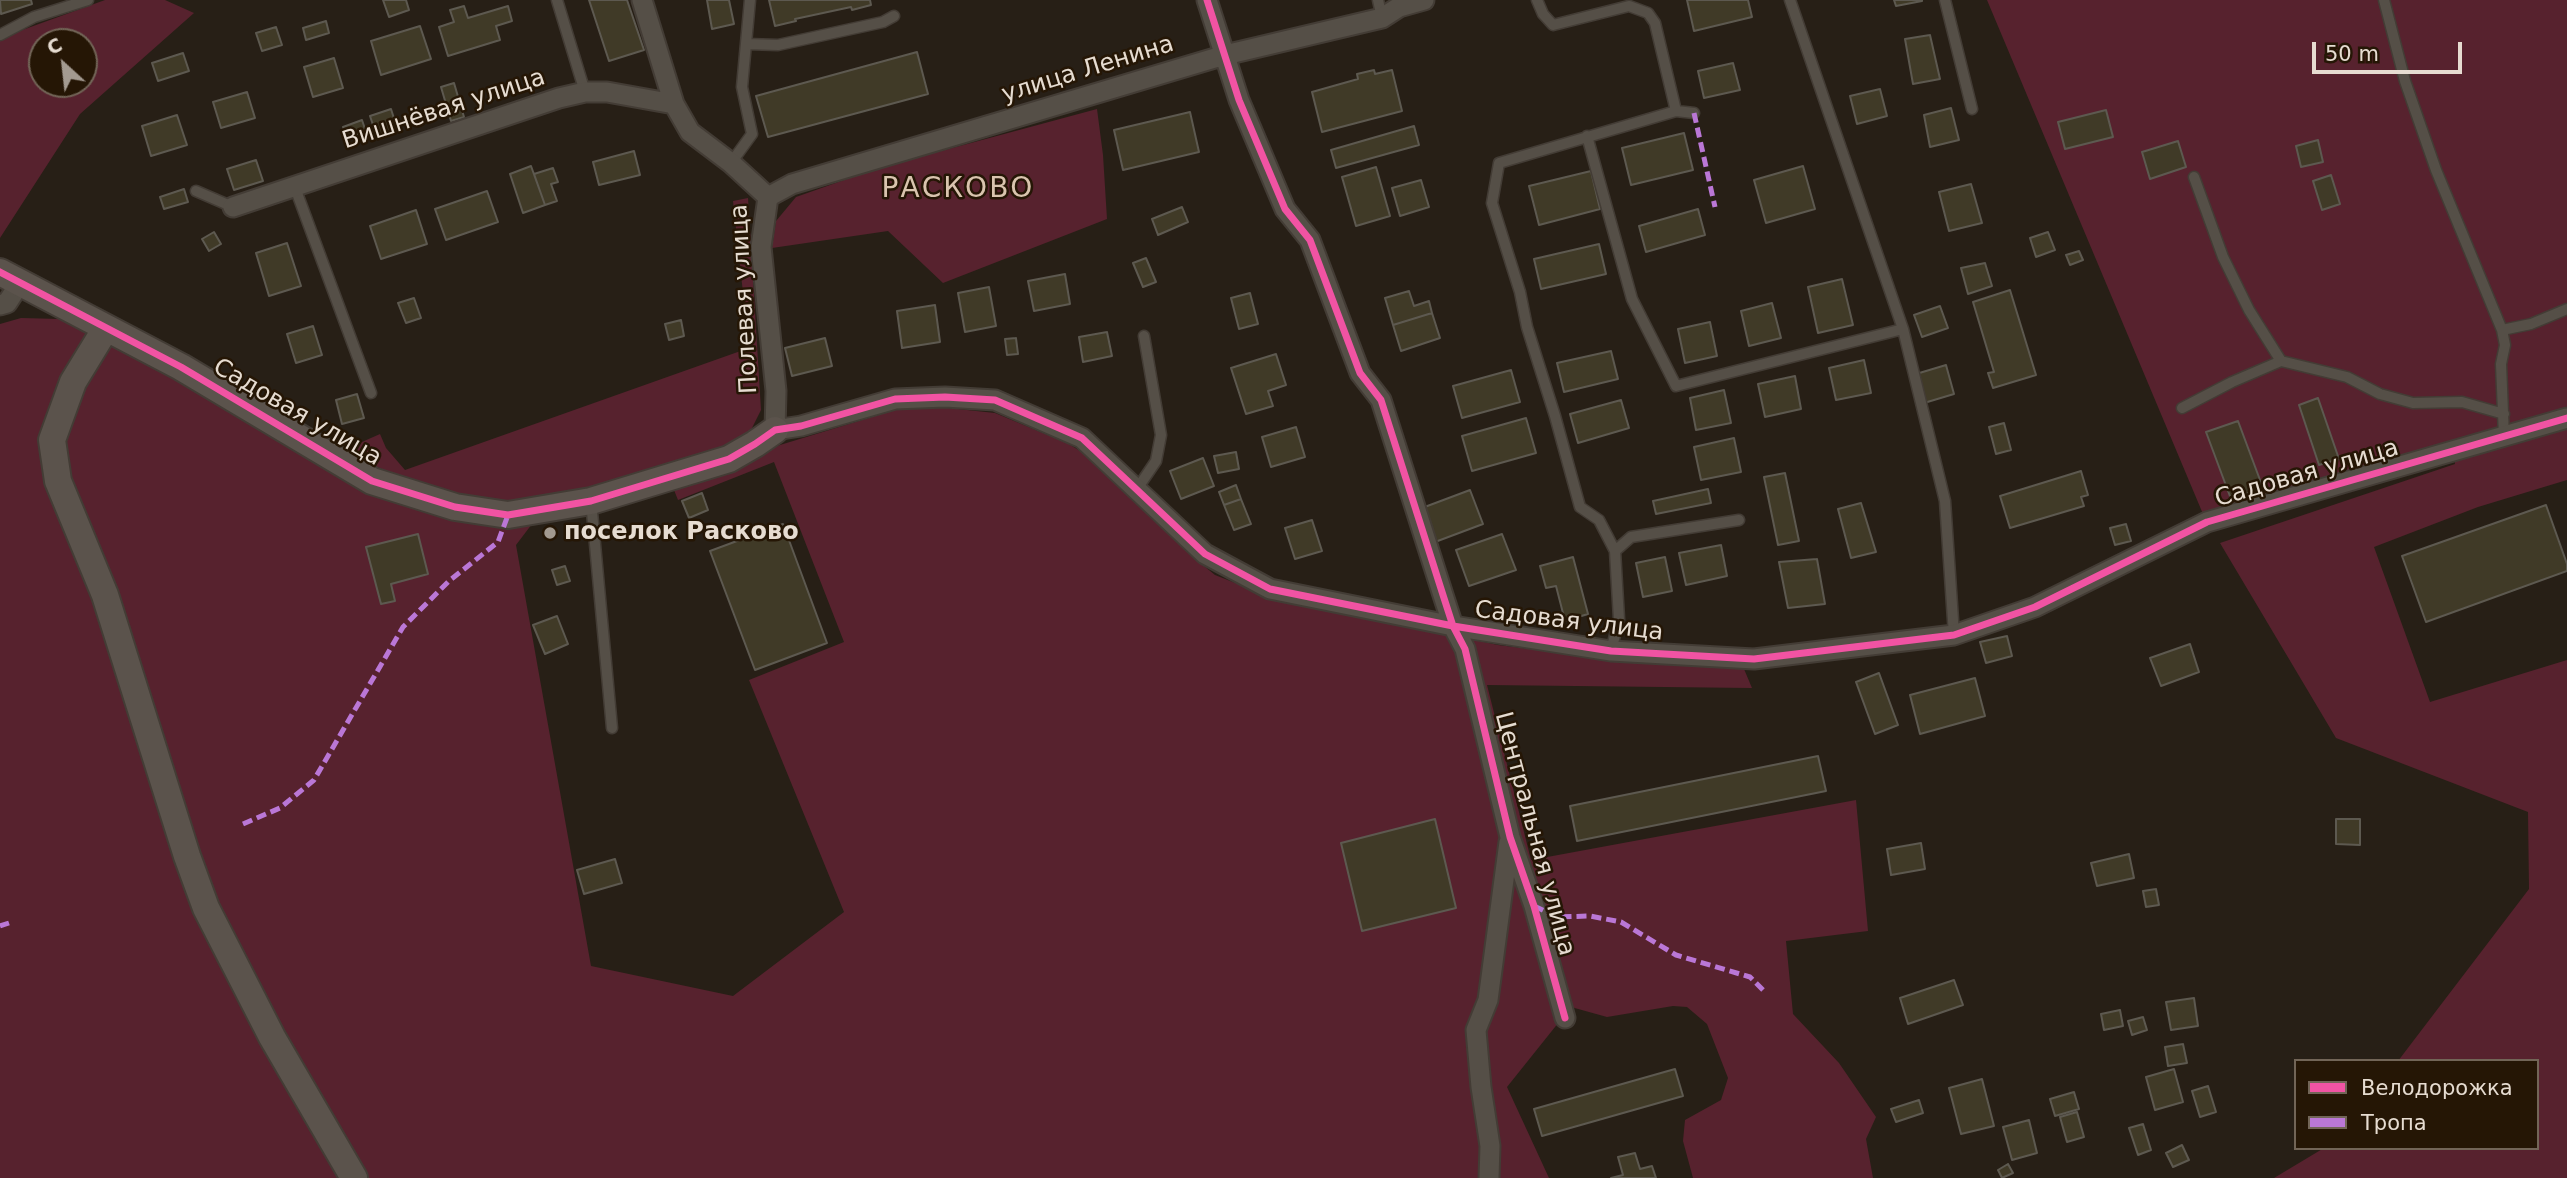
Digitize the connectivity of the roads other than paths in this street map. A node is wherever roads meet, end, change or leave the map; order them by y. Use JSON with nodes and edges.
{"nodes":[{"id":1,"x":88,"y":0,"type":"edge"},
{"id":2,"x":557,"y":0,"type":"edge"},
{"id":3,"x":642,"y":0,"type":"edge"},
{"id":4,"x":750,"y":0,"type":"edge"},
{"id":5,"x":1207,"y":0,"type":"edge"},
{"id":6,"x":1424,"y":0,"type":"edge"},
{"id":7,"x":1537,"y":0,"type":"edge"},
{"id":8,"x":1790,"y":0,"type":"edge"},
{"id":9,"x":1945,"y":0,"type":"edge"},
{"id":10,"x":2384,"y":0,"type":"edge"},
{"id":11,"x":1380,"y":9,"type":"edge"},
{"id":12,"x":894,"y":16,"type":"dead end"},
{"id":13,"x":0,"y":35,"type":"edge"},
{"id":14,"x":747,"y":44,"type":"junction"},
{"id":15,"x":1225,"y":55,"type":"junction"},
{"id":16,"x":585,"y":92,"type":"junction"},
{"id":17,"x":674,"y":104,"type":"junction"},
{"id":18,"x":1972,"y":109,"type":"dead end"},
{"id":19,"x":1675,"y":111,"type":"junction"},
{"id":20,"x":1694,"y":113,"type":"dead end"},
{"id":21,"x":1587,"y":136,"type":"junction"},
{"id":22,"x":731,"y":163,"type":"junction"},
{"id":23,"x":2194,"y":177,"type":"dead end"},
{"id":24,"x":294,"y":185,"type":"junction"},
{"id":25,"x":196,"y":191,"type":"dead end"},
{"id":26,"x":768,"y":197,"type":"junction"},
{"id":27,"x":233,"y":207,"type":"joint"},
{"id":28,"x":10,"y":277,"type":"edge"},
{"id":29,"x":0,"y":305,"type":"edge"},
{"id":30,"x":2567,"y":309,"type":"edge"},
{"id":31,"x":106,"y":328,"type":"junction"},
{"id":32,"x":1903,"y":329,"type":"junction"},
{"id":33,"x":2502,"y":330,"type":"junction"},
{"id":34,"x":1144,"y":335,"type":"dead end"},
{"id":35,"x":2281,"y":361,"type":"junction"},
{"id":36,"x":371,"y":393,"type":"dead end"},
{"id":37,"x":2182,"y":408,"type":"dead end"},
{"id":38,"x":2504,"y":414,"type":"junction"},
{"id":39,"x":2567,"y":418,"type":"edge"},
{"id":40,"x":775,"y":429,"type":"junction"},
{"id":41,"x":2504,"y":437,"type":"junction"},
{"id":42,"x":1137,"y":489,"type":"junction"},
{"id":43,"x":591,"y":501,"type":"junction"},
{"id":44,"x":1739,"y":520,"type":"dead end"},
{"id":45,"x":1615,"y":551,"type":"junction"},
{"id":46,"x":1453,"y":626,"type":"junction"},
{"id":47,"x":1954,"y":635,"type":"junction"},
{"id":48,"x":1611,"y":651,"type":"junction"},
{"id":49,"x":612,"y":728,"type":"dead end"},
{"id":50,"x":1510,"y":837,"type":"junction"},
{"id":51,"x":1565,"y":1018,"type":"dead end"},
{"id":52,"x":354,"y":1178,"type":"edge"},
{"id":53,"x":1489,"y":1178,"type":"edge"}],
"edges":[{"from":1,"to":13,"type":"lane"},
{"from":2,"to":16,"type":"lane"},
{"from":3,"to":17,"type":"street","name":"Полевая улица"},
{"from":4,"to":14,"type":"lane"},
{"from":5,"to":15,"type":"street","name":"Центральная улица"},
{"from":6,"to":11,"type":"street","name":"улица Ленина"},
{"from":7,"to":19,"type":"lane"},
{"from":8,"to":32,"type":"lane"},
{"from":9,"to":18,"type":"lane"},
{"from":10,"to":33,"type":"lane"},
{"from":11,"to":15,"type":"street","name":"улица Ленина"},
{"from":12,"to":14,"type":"lane"},
{"from":14,"to":22,"type":"lane"},
{"from":15,"to":26,"type":"street","name":"улица Ленина"},
{"from":15,"to":46,"type":"street","name":"Центральная улица"},
{"from":16,"to":17,"type":"street","name":"Вишнёвая улица"},
{"from":16,"to":24,"type":"street","name":"Вишнёвая улица"},
{"from":17,"to":22,"type":"street","name":"Полевая улица"},
{"from":19,"to":20,"type":"lane"},
{"from":19,"to":21,"type":"lane"},
{"from":21,"to":32,"type":"lane"},
{"from":21,"to":45,"type":"lane"},
{"from":22,"to":26,"type":"street","name":"Полевая улица"},
{"from":23,"to":35,"type":"lane"},
{"from":24,"to":27,"type":"street","name":"Вишнёвая улица"},
{"from":24,"to":36,"type":"lane"},
{"from":25,"to":27,"type":"lane"},
{"from":26,"to":40,"type":"street","name":"Полевая улица"},
{"from":28,"to":29,"type":"street"},
{"from":28,"to":31,"type":"main road","name":"Садовая улица"},
{"from":30,"to":33,"type":"lane"},
{"from":31,"to":43,"type":"main road","name":"Садовая улица"},
{"from":31,"to":52,"type":"main road"},
{"from":32,"to":47,"type":"lane"},
{"from":33,"to":38,"type":"lane"},
{"from":34,"to":42,"type":"lane"},
{"from":35,"to":37,"type":"lane"},
{"from":35,"to":38,"type":"lane"},
{"from":38,"to":41,"type":"lane"},
{"from":39,"to":41,"type":"street","name":"Садовая улица"},
{"from":40,"to":42,"type":"street","name":"Садовая улица"},
{"from":40,"to":43,"type":"main road","name":"Садовая улица"},
{"from":41,"to":47,"type":"street","name":"Садовая улица"},
{"from":42,"to":46,"type":"street","name":"Садовая улица"},
{"from":43,"to":49,"type":"lane"},
{"from":44,"to":45,"type":"lane"},
{"from":45,"to":48,"type":"lane"},
{"from":46,"to":48,"type":"street","name":"Садовая улица"},
{"from":46,"to":50,"type":"street","name":"Центральная улица"},
{"from":47,"to":48,"type":"street","name":"Садовая улица"},
{"from":50,"to":51,"type":"street","name":"Центральная улица"},
{"from":50,"to":53,"type":"street"}]}
